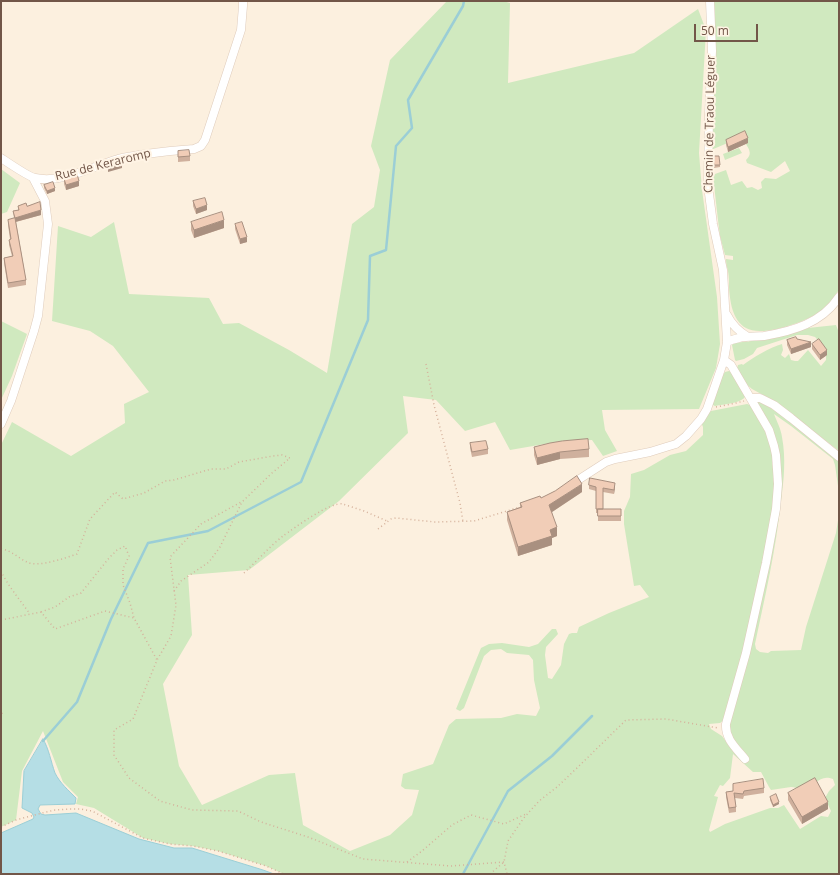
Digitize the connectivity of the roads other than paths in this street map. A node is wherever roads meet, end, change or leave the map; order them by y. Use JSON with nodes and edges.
{"nodes":[{"id":1,"x":242,"y":1,"type":"edge"},
{"id":2,"x":710,"y":1,"type":"edge"},
{"id":3,"x":1,"y":158,"type":"edge"},
{"id":4,"x":33,"y":178,"type":"junction"},
{"id":5,"x":839,"y":297,"type":"edge"},
{"id":6,"x":725,"y":312,"type":"junction"},
{"id":7,"x":748,"y":337,"type":"junction"},
{"id":8,"x":727,"y":342,"type":"junction"},
{"id":9,"x":724,"y":360,"type":"junction"},
{"id":10,"x":751,"y":398,"type":"junction"},
{"id":11,"x":1,"y":424,"type":"edge"},
{"id":12,"x":839,"y":457,"type":"edge"},
{"id":13,"x":578,"y":480,"type":"edge"},
{"id":14,"x":745,"y":759,"type":"dead end"}],
"edges":[{"from":1,"to":4,"type":"street","name":"Rue de Keraromp"},
{"from":2,"to":6,"type":"street","name":"Chemin de Traou Léguer"},
{"from":3,"to":4,"type":"street"},
{"from":4,"to":11,"type":"street"},
{"from":5,"to":7,"type":"street"},
{"from":6,"to":7,"type":"street"},
{"from":6,"to":8,"type":"street","name":"Chemin de Traou Léguer"},
{"from":7,"to":8,"type":"street"},
{"from":8,"to":9,"type":"street","name":"Chemin de Traou Léguer"},
{"from":9,"to":10,"type":"street"},
{"from":9,"to":13,"type":"street","name":"Chemin de Traou Léguer"},
{"from":10,"to":12,"type":"street"},
{"from":10,"to":14,"type":"street"}]}
